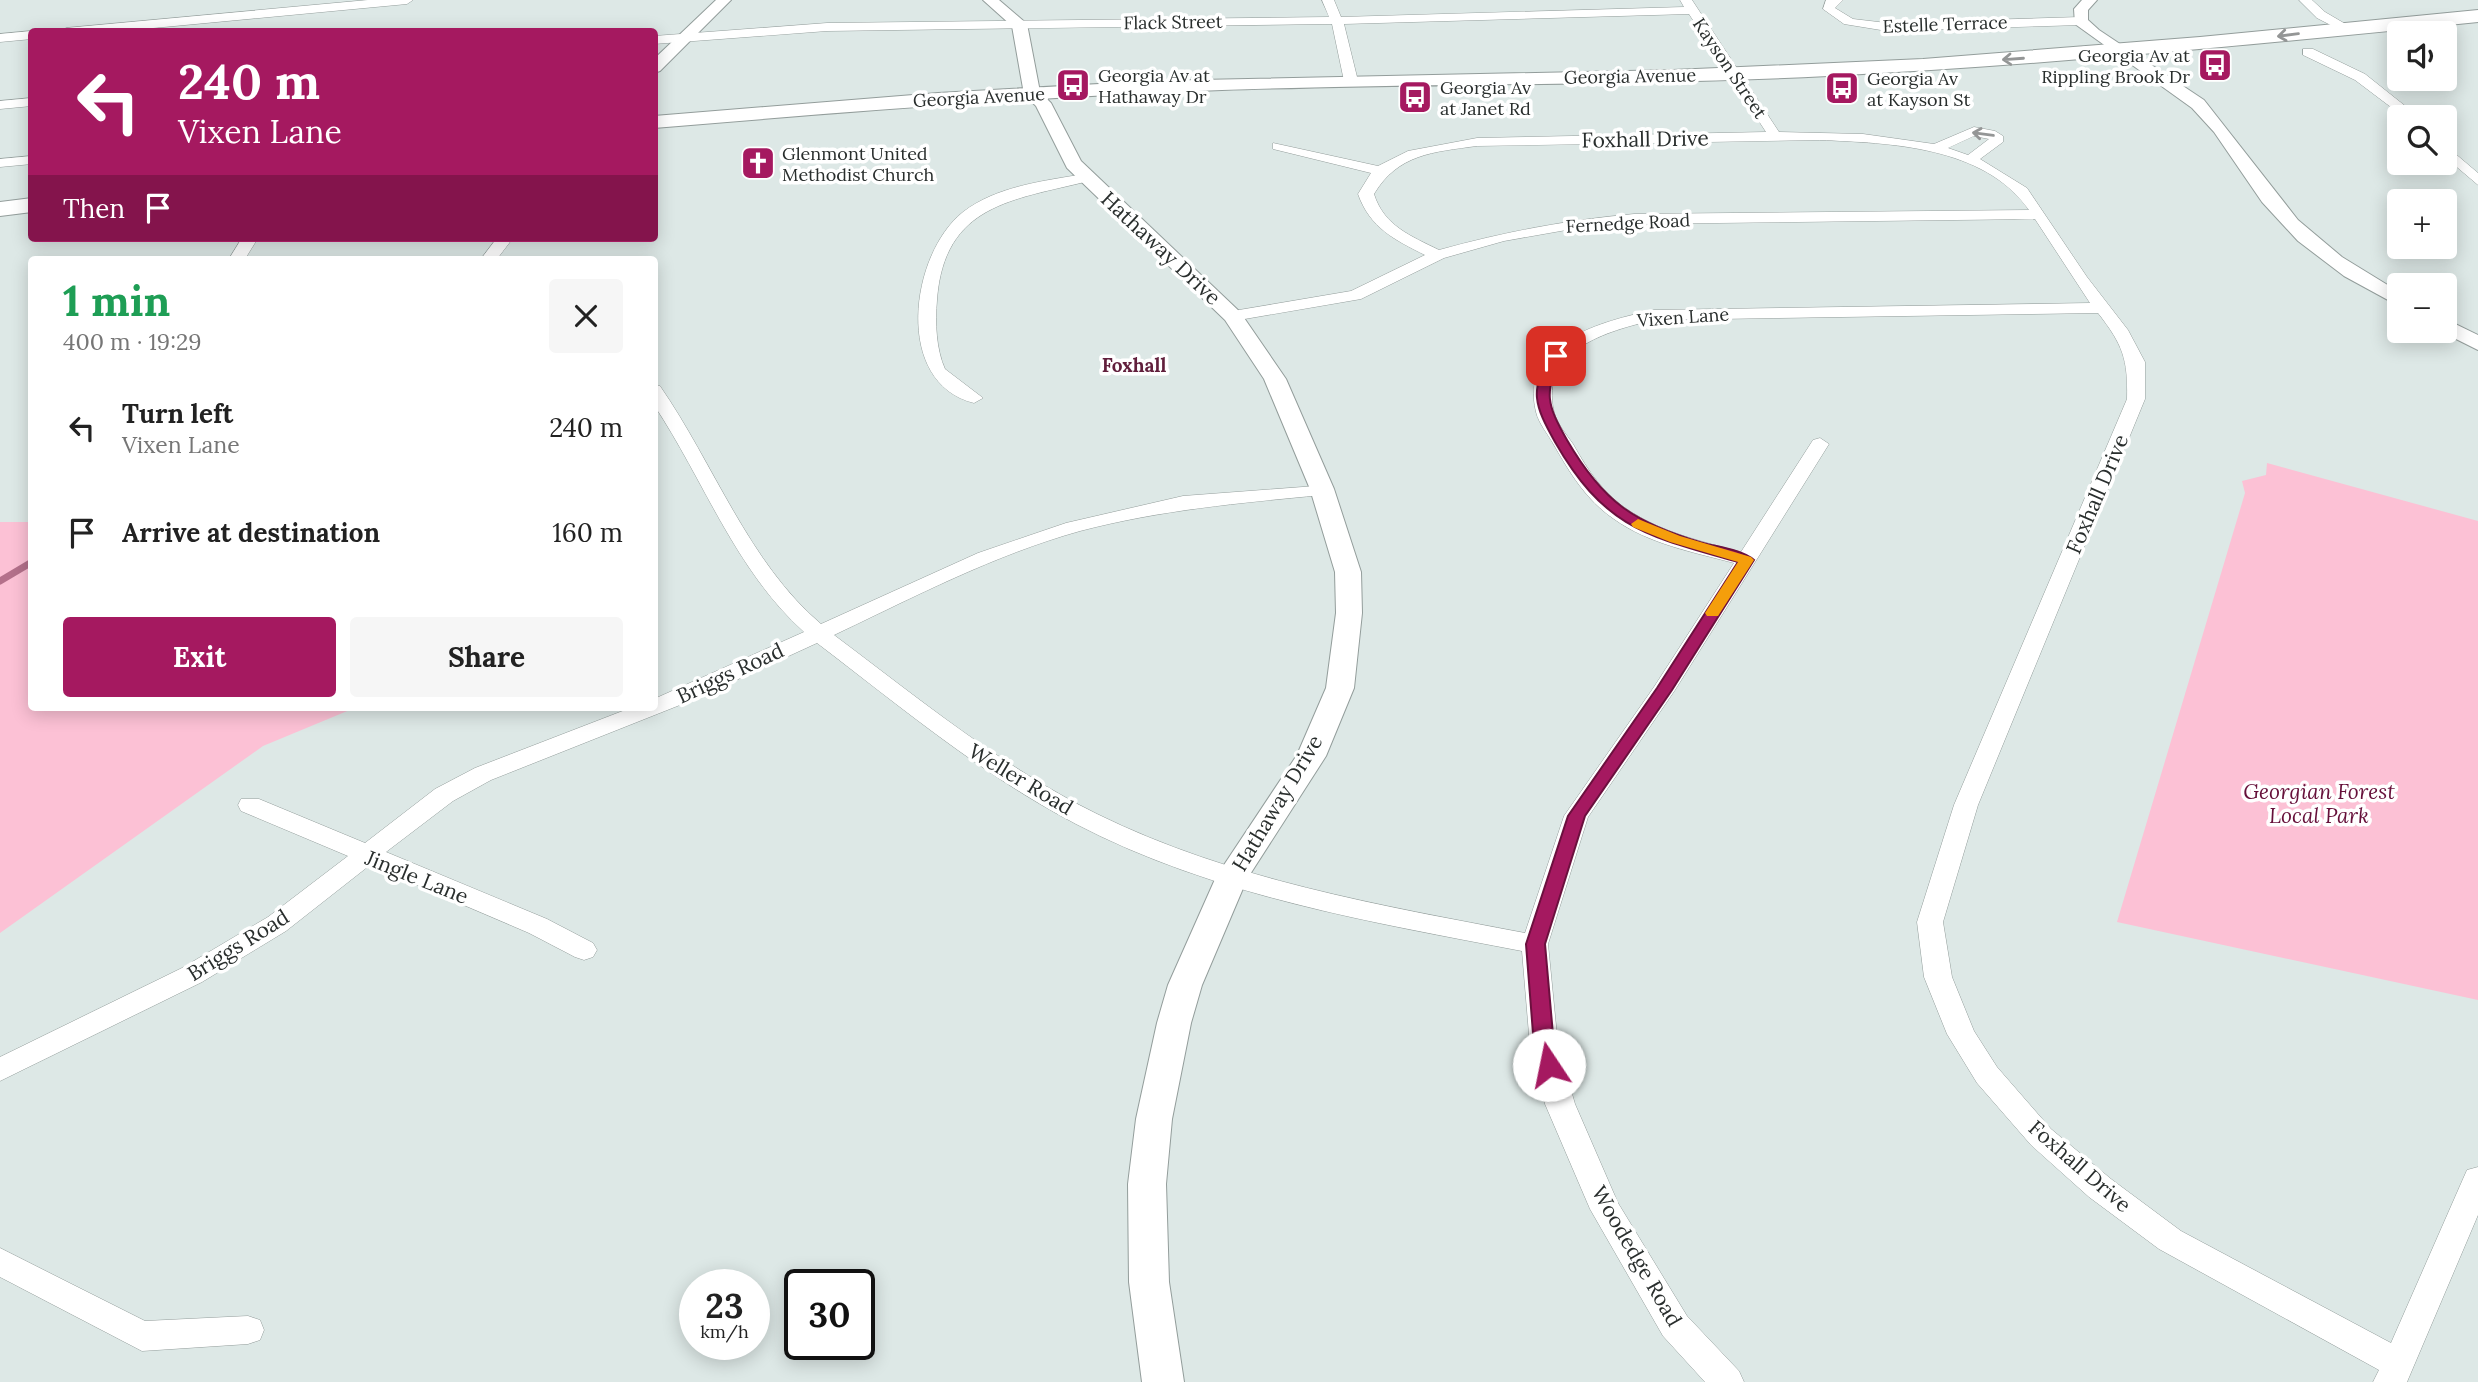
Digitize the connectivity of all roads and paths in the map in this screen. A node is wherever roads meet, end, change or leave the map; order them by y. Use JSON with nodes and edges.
{"nodes":[{"id":1,"x":407,"y":0,"type":"edge"},
{"id":2,"x":724,"y":0,"type":"edge"},
{"id":3,"x":990,"y":0,"type":"edge"},
{"id":4,"x":1328,"y":0,"type":"edge"},
{"id":5,"x":1837,"y":0,"type":"edge"},
{"id":6,"x":2090,"y":0,"type":"edge"},
{"id":7,"x":2305,"y":0,"type":"edge"},
{"id":8,"x":393,"y":1,"type":"edge"},
{"id":9,"x":1688,"y":5,"type":"edge"},
{"id":10,"x":184,"y":15,"type":"junction"},
{"id":11,"x":1336,"y":20,"type":"junction"},
{"id":12,"x":2080,"y":21,"type":"junction"},
{"id":13,"x":2475,"y":22,"type":"edge"},
{"id":14,"x":1019,"y":24,"type":"junction"},
{"id":15,"x":94,"y":28,"type":"edge"},
{"id":16,"x":176,"y":28,"type":"edge"},
{"id":17,"x":2348,"y":29,"type":"junction"},
{"id":18,"x":2457,"y":31,"type":"edge"},
{"id":19,"x":28,"y":35,"type":"edge"},
{"id":20,"x":687,"y":37,"type":"junction"},
{"id":21,"x":0,"y":38,"type":"edge"},
{"id":22,"x":658,"y":40,"type":"edge"},
{"id":23,"x":2387,"y":43,"type":"edge"},
{"id":24,"x":2118,"y":51,"type":"junction"},
{"id":25,"x":2308,"y":52,"type":"junction"},
{"id":26,"x":658,"y":64,"type":"edge"},
{"id":27,"x":2142,"y":66,"type":"junction"},
{"id":28,"x":1738,"y":80,"type":"junction"},
{"id":29,"x":1351,"y":81,"type":"junction"},
{"id":30,"x":1037,"y":99,"type":"junction"},
{"id":31,"x":28,"y":102,"type":"edge"},
{"id":32,"x":0,"y":105,"type":"edge"},
{"id":33,"x":2396,"y":105,"type":"edge"},
{"id":34,"x":658,"y":122,"type":"edge"},
{"id":35,"x":658,"y":134,"type":"edge"},
{"id":36,"x":1775,"y":136,"type":"junction"},
{"id":37,"x":1278,"y":146,"type":"dead end"},
{"id":38,"x":1934,"y":150,"type":"junction"},
{"id":39,"x":28,"y":160,"type":"edge"},
{"id":40,"x":1970,"y":160,"type":"junction"},
{"id":41,"x":2457,"y":161,"type":"edge"},
{"id":42,"x":0,"y":163,"type":"edge"},
{"id":43,"x":1381,"y":171,"type":"junction"},
{"id":44,"x":1084,"y":178,"type":"junction"},
{"id":45,"x":2478,"y":181,"type":"edge"},
{"id":46,"x":28,"y":191,"type":"edge"},
{"id":47,"x":0,"y":194,"type":"edge"},
{"id":48,"x":28,"y":206,"type":"edge"},
{"id":49,"x":0,"y":209,"type":"edge"},
{"id":50,"x":2037,"y":214,"type":"junction"},
{"id":51,"x":502,"y":242,"type":"edge"},
{"id":52,"x":1438,"y":255,"type":"junction"},
{"id":53,"x":491,"y":256,"type":"edge"},
{"id":54,"x":2387,"y":292,"type":"edge"},
{"id":55,"x":2100,"y":308,"type":"junction"},
{"id":56,"x":1233,"y":316,"type":"junction"},
{"id":57,"x":2457,"y":332,"type":"edge"},
{"id":58,"x":2478,"y":344,"type":"edge"},
{"id":59,"x":658,"y":397,"type":"edge"},
{"id":60,"x":974,"y":398,"type":"dead end"},
{"id":61,"x":1820,"y":444,"type":"dead end"},
{"id":62,"x":1322,"y":489,"type":"junction"},
{"id":63,"x":1746,"y":560,"type":"junction"},
{"id":64,"x":821,"y":631,"type":"junction"},
{"id":65,"x":658,"y":705,"type":"edge"},
{"id":66,"x":644,"y":711,"type":"edge"},
{"id":67,"x":250,"y":805,"type":"dead end"},
{"id":68,"x":364,"y":855,"type":"junction"},
{"id":69,"x":1232,"y":877,"type":"junction"},
{"id":70,"x":1535,"y":944,"type":"junction"},
{"id":71,"x":584,"y":950,"type":"dead end"},
{"id":72,"x":0,"y":1070,"type":"edge"},
{"id":73,"x":2478,"y":1178,"type":"edge"},
{"id":74,"x":0,"y":1262,"type":"edge"},
{"id":75,"x":248,"y":1330,"type":"dead end"},
{"id":76,"x":2394,"y":1372,"type":"edge"},
{"id":77,"x":1163,"y":1382,"type":"edge"},
{"id":78,"x":1727,"y":1382,"type":"edge"}],
"edges":[{"from":1,"to":8,"type":"street"},
{"from":2,"to":20,"type":"street"},
{"from":3,"to":14,"type":"street"},
{"from":4,"to":11,"type":"street"},
{"from":5,"to":12,"type":"street","name":"Estelle Terrace"},
{"from":6,"to":12,"type":"street"},
{"from":7,"to":17,"type":"street"},
{"from":8,"to":10,"type":"street"},
{"from":9,"to":11,"type":"street","name":"Flack Street"},
{"from":9,"to":28,"type":"street","name":"Kayson Street"},
{"from":10,"to":15,"type":"street"},
{"from":10,"to":16,"type":"street"},
{"from":11,"to":14,"type":"street","name":"Flack Street"},
{"from":11,"to":29,"type":"street"},
{"from":12,"to":24,"type":"street"},
{"from":13,"to":17,"type":"main road","name":"Georgia Avenue"},
{"from":13,"to":18,"type":"main road","name":"Georgia Avenue"},
{"from":14,"to":20,"type":"street","name":"Flack Street"},
{"from":14,"to":30,"type":"street","name":"Hathaway Drive"},
{"from":17,"to":24,"type":"main road","name":"Georgia Avenue","one_way":true},
{"from":19,"to":21,"type":"street"},
{"from":20,"to":22,"type":"street","name":"Flack Street"},
{"from":20,"to":26,"type":"street"},
{"from":23,"to":25,"type":"main road","name":"Georgia Avenue"},
{"from":24,"to":27,"type":"street"},
{"from":24,"to":28,"type":"main road","name":"Georgia Avenue","one_way":true},
{"from":25,"to":27,"type":"main road","name":"Georgia Avenue"},
{"from":25,"to":33,"type":"street"},
{"from":27,"to":28,"type":"main road","name":"Georgia Avenue"},
{"from":27,"to":54,"type":"street"},
{"from":28,"to":29,"type":"main road","name":"Georgia Avenue"},
{"from":28,"to":30,"type":"main road","name":"Georgia Avenue"},
{"from":28,"to":36,"type":"street","name":"Kayson Street"},
{"from":29,"to":30,"type":"main road","name":"Georgia Avenue"},
{"from":30,"to":34,"type":"main road","name":"Georgia Avenue"},
{"from":30,"to":35,"type":"main road","name":"Georgia Avenue"},
{"from":30,"to":44,"type":"street","name":"Hathaway Drive"},
{"from":31,"to":32,"type":"street"},
{"from":36,"to":38,"type":"street","name":"Foxhall Drive"},
{"from":36,"to":43,"type":"street","name":"Foxhall Drive"},
{"from":37,"to":43,"type":"street"},
{"from":38,"to":40,"type":"street","name":"Foxhall Drive"},
{"from":40,"to":38,"type":"street","one_way":true},
{"from":39,"to":42,"type":"street"},
{"from":40,"to":50,"type":"street","name":"Foxhall Drive"},
{"from":41,"to":45,"type":"street"},
{"from":43,"to":52,"type":"street"},
{"from":44,"to":56,"type":"street","name":"Hathaway Drive"},
{"from":44,"to":60,"type":"street"},
{"from":46,"to":47,"type":"main road"},
{"from":48,"to":49,"type":"main road"},
{"from":50,"to":52,"type":"street","name":"Fernedge Road"},
{"from":50,"to":55,"type":"street","name":"Foxhall Drive"},
{"from":51,"to":53,"type":"street"},
{"from":52,"to":56,"type":"street","name":"Fernedge Road"},
{"from":55,"to":63,"type":"street","name":"Vixen Lane"},
{"from":55,"to":76,"type":"street","name":"Foxhall Drive"},
{"from":56,"to":62,"type":"street","name":"Hathaway Drive"},
{"from":57,"to":58,"type":"street"},
{"from":59,"to":64,"type":"street","name":"Weller Road"},
{"from":61,"to":63,"type":"street","name":"Woodedge Road"},
{"from":62,"to":64,"type":"street","name":"Briggs Road"},
{"from":62,"to":69,"type":"street","name":"Hathaway Drive"},
{"from":63,"to":70,"type":"street","name":"Woodedge Road"},
{"from":64,"to":65,"type":"street","name":"Briggs Road"},
{"from":64,"to":69,"type":"street","name":"Weller Road"},
{"from":66,"to":68,"type":"street","name":"Briggs Road"},
{"from":67,"to":68,"type":"street","name":"Jingle Lane"},
{"from":68,"to":71,"type":"street","name":"Jingle Lane"},
{"from":68,"to":72,"type":"street","name":"Briggs Road"},
{"from":69,"to":70,"type":"street","name":"Weller Road"},
{"from":69,"to":77,"type":"street","name":"Hathaway Drive"},
{"from":70,"to":78,"type":"street","name":"Woodedge Road"},
{"from":73,"to":76,"type":"street"},
{"from":74,"to":75,"type":"street"}]}
